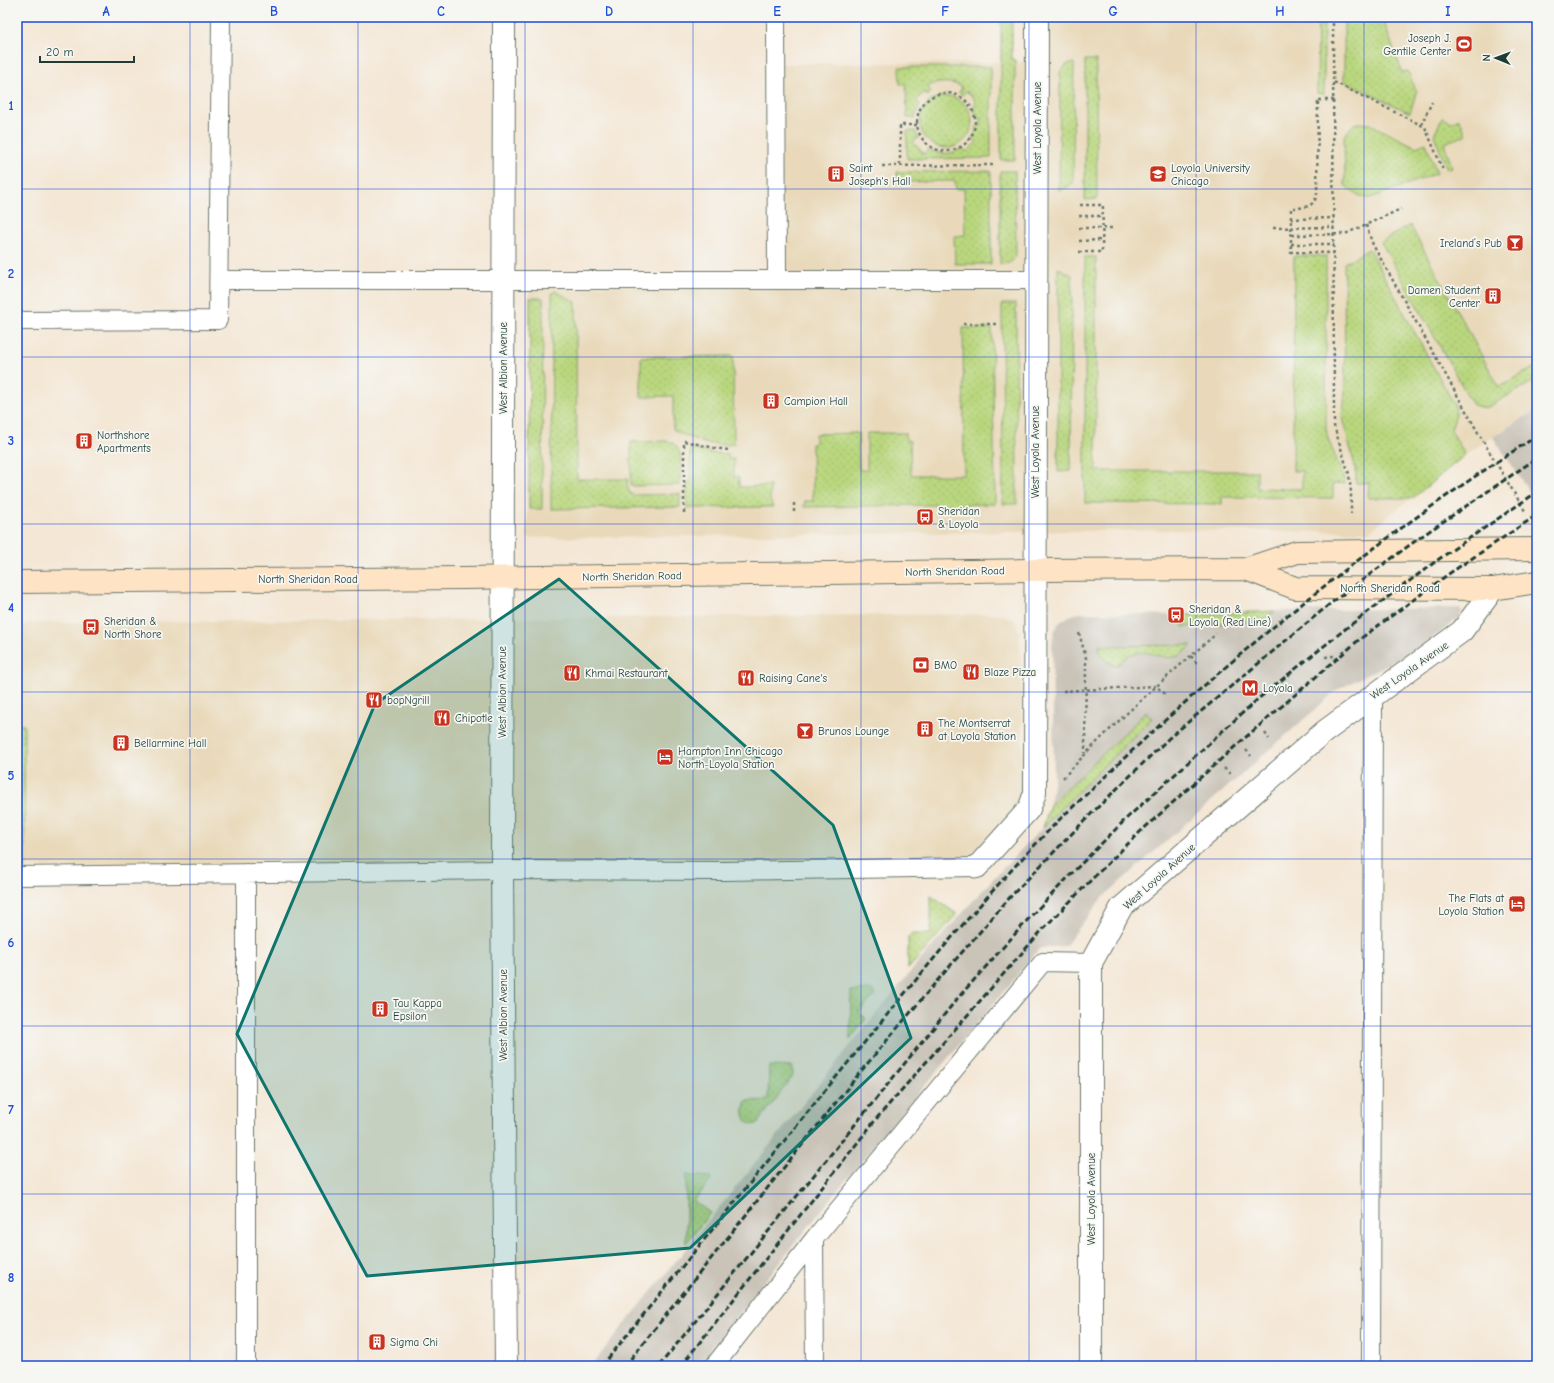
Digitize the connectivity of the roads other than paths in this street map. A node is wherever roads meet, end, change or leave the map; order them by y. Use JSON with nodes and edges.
{"nodes":[{"id":1,"x":220,"y":17,"type":"edge"},
{"id":2,"x":504,"y":17,"type":"edge"},
{"id":3,"x":776,"y":17,"type":"edge"},
{"id":4,"x":1037,"y":17,"type":"edge"},
{"id":5,"x":219,"y":280,"type":"junction"},
{"id":6,"x":503,"y":280,"type":"junction"},
{"id":7,"x":777,"y":280,"type":"junction"},
{"id":8,"x":1036,"y":280,"type":"junction"},
{"id":9,"x":17,"y":321,"type":"edge"},
{"id":10,"x":1537,"y":549,"type":"edge"},
{"id":11,"x":1246,"y":569,"type":"junction"},
{"id":12,"x":1035,"y":570,"type":"junction"},
{"id":13,"x":502,"y":578,"type":"junction"},
{"id":14,"x":17,"y":582,"type":"edge"},
{"id":15,"x":1537,"y":582,"type":"edge"},
{"id":16,"x":1493,"y":589,"type":"junction"},
{"id":17,"x":1373,"y":695,"type":"junction"},
{"id":18,"x":977,"y":867,"type":"joint"},
{"id":19,"x":502,"y":870,"type":"junction"},
{"id":20,"x":246,"y":873,"type":"junction"},
{"id":21,"x":17,"y":876,"type":"edge"},
{"id":22,"x":1091,"y":963,"type":"junction"},
{"id":23,"x":814,"y":1239,"type":"junction"},
{"id":24,"x":246,"y":1366,"type":"edge"},
{"id":25,"x":506,"y":1366,"type":"edge"},
{"id":26,"x":714,"y":1366,"type":"edge"},
{"id":27,"x":815,"y":1366,"type":"edge"},
{"id":28,"x":1091,"y":1366,"type":"edge"},
{"id":29,"x":1371,"y":1366,"type":"edge"}],
"edges":[{"from":1,"to":5,"type":"lane"},
{"from":2,"to":6,"type":"street","name":"West Albion Avenue"},
{"from":3,"to":7,"type":"lane"},
{"from":4,"to":8,"type":"street","name":"West Loyola Avenue"},
{"from":5,"to":6,"type":"lane"},
{"from":5,"to":9,"type":"lane"},
{"from":6,"to":7,"type":"lane"},
{"from":6,"to":13,"type":"street","name":"West Albion Avenue"},
{"from":7,"to":8,"type":"lane"},
{"from":8,"to":12,"type":"street","name":"West Loyola Avenue"},
{"from":10,"to":11,"type":"main road","name":"North Sheridan Road"},
{"from":11,"to":12,"type":"main road","name":"North Sheridan Road"},
{"from":11,"to":16,"type":"main road","name":"North Sheridan Road"},
{"from":12,"to":13,"type":"main road","name":"North Sheridan Road"},
{"from":12,"to":18,"type":"street","name":"West Loyola Avenue"},
{"from":13,"to":14,"type":"main road","name":"North Sheridan Road"},
{"from":13,"to":19,"type":"street","name":"West Albion Avenue"},
{"from":15,"to":16,"type":"main road","name":"North Sheridan Road"},
{"from":16,"to":17,"type":"street","name":"West Loyola Avenue"},
{"from":17,"to":22,"type":"street","name":"West Loyola Avenue"},
{"from":17,"to":29,"type":"lane"},
{"from":18,"to":19,"type":"lane"},
{"from":19,"to":20,"type":"lane"},
{"from":19,"to":25,"type":"street","name":"West Albion Avenue"},
{"from":20,"to":21,"type":"lane"},
{"from":20,"to":24,"type":"lane"},
{"from":22,"to":23,"type":"lane"},
{"from":22,"to":28,"type":"street","name":"West Loyola Avenue"},
{"from":23,"to":26,"type":"lane"},
{"from":23,"to":27,"type":"lane"}]}
